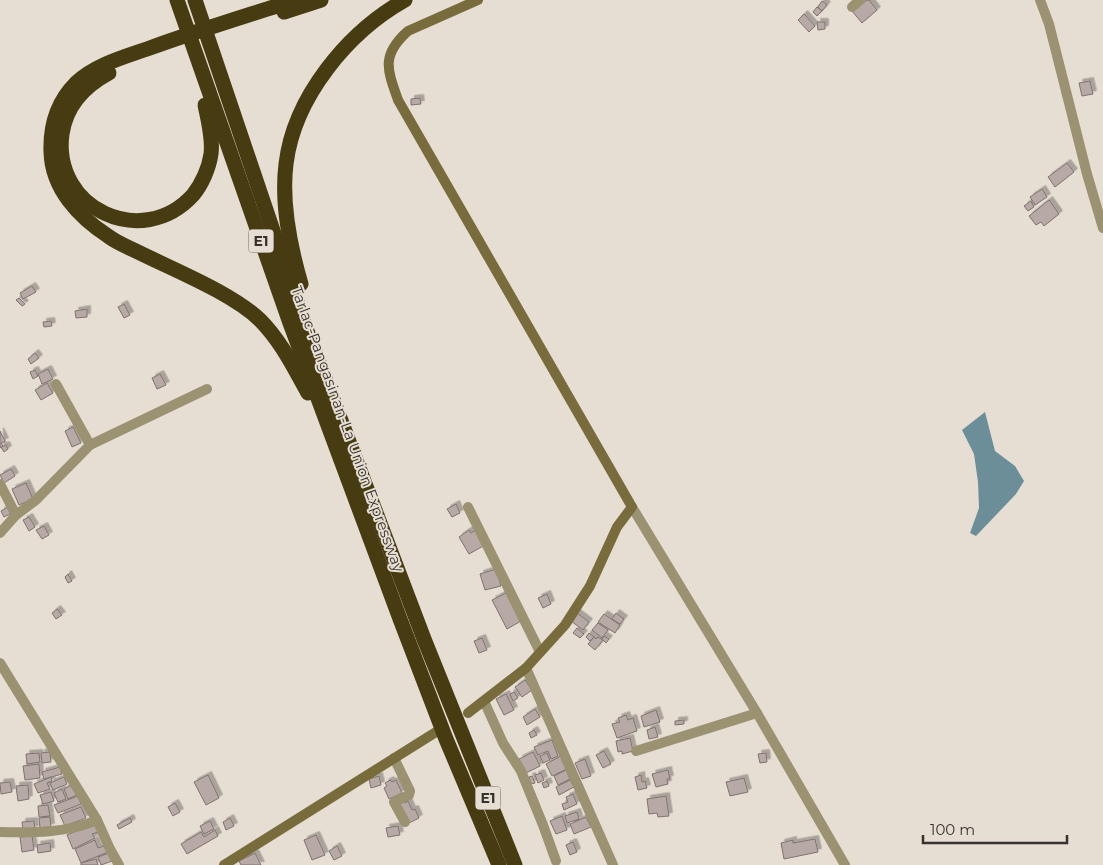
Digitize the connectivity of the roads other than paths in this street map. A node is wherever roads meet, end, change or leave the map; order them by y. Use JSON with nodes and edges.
{"nodes":[{"id":1,"x":177,"y":0,"type":"edge"},
{"id":2,"x":195,"y":0,"type":"edge"},
{"id":3,"x":295,"y":0,"type":"edge"},
{"id":4,"x":321,"y":0,"type":"edge"},
{"id":5,"x":405,"y":0,"type":"edge"},
{"id":6,"x":478,"y":0,"type":"edge"},
{"id":7,"x":1040,"y":0,"type":"edge"},
{"id":8,"x":221,"y":29,"type":"junction"},
{"id":9,"x":167,"y":46,"type":"junction"},
{"id":10,"x":199,"y":65,"type":"junction"},
{"id":11,"x":1103,"y":228,"type":"edge"},
{"id":12,"x":307,"y":331,"type":"junction"},
{"id":13,"x":56,"y":384,"type":"dead end"},
{"id":14,"x":207,"y":389,"type":"dead end"},
{"id":15,"x":325,"y":417,"type":"junction"},
{"id":16,"x":90,"y":445,"type":"junction"},
{"id":17,"x":0,"y":484,"type":"edge"},
{"id":18,"x":468,"y":507,"type":"dead end"},
{"id":19,"x":632,"y":507,"type":"junction"},
{"id":20,"x":16,"y":515,"type":"junction"},
{"id":21,"x":0,"y":533,"type":"edge"},
{"id":22,"x":540,"y":652,"type":"junction"},
{"id":23,"x":0,"y":663,"type":"edge"},
{"id":24,"x":526,"y":668,"type":"junction"},
{"id":25,"x":484,"y":701,"type":"junction"},
{"id":26,"x":468,"y":713,"type":"dead end"},
{"id":27,"x":756,"y":713,"type":"junction"},
{"id":28,"x":436,"y":732,"type":"dead end"},
{"id":29,"x":636,"y":751,"type":"dead end"},
{"id":30,"x":394,"y":758,"type":"junction"},
{"id":31,"x":97,"y":820,"type":"junction"},
{"id":32,"x":406,"y":822,"type":"dead end"},
{"id":33,"x":0,"y":832,"type":"edge"},
{"id":34,"x":556,"y":861,"type":"dead end"},
{"id":35,"x":120,"y":865,"type":"edge"},
{"id":36,"x":224,"y":865,"type":"edge"},
{"id":37,"x":500,"y":865,"type":"edge"},
{"id":38,"x":515,"y":865,"type":"edge"},
{"id":39,"x":614,"y":865,"type":"edge"},
{"id":40,"x":845,"y":865,"type":"edge"}],
"edges":[{"from":1,"to":10,"type":"highway","name":"Tarlac-Pangasinan-La Union Expressway","number":"E1"},
{"from":2,"to":12,"type":"highway","name":"Tarlac-Pangasinan-La Union Expressway","number":"E1"},
{"from":3,"to":8,"type":"highway"},
{"from":4,"to":8,"type":"highway"},
{"from":5,"to":12,"type":"highway"},
{"from":6,"to":19,"type":"street"},
{"from":7,"to":11,"type":"street"},
{"from":8,"to":9,"type":"highway"},
{"from":9,"to":10,"type":"highway"},
{"from":9,"to":15,"type":"highway"},
{"from":10,"to":15,"type":"highway","name":"Tarlac-Pangasinan-La Union Expressway","number":"E1"},
{"from":12,"to":38,"type":"highway","name":"Tarlac-Pangasinan-La Union Expressway","number":"E1"},
{"from":13,"to":16,"type":"street"},
{"from":14,"to":16,"type":"street"},
{"from":15,"to":37,"type":"highway","name":"Tarlac-Pangasinan-La Union Expressway","number":"E1"},
{"from":16,"to":20,"type":"street"},
{"from":17,"to":20,"type":"street"},
{"from":18,"to":22,"type":"street"},
{"from":19,"to":22,"type":"street"},
{"from":19,"to":27,"type":"street"},
{"from":20,"to":21,"type":"street"},
{"from":22,"to":24,"type":"street"},
{"from":23,"to":31,"type":"street"},
{"from":24,"to":25,"type":"street"},
{"from":24,"to":39,"type":"street"},
{"from":25,"to":26,"type":"street"},
{"from":25,"to":34,"type":"street"},
{"from":27,"to":29,"type":"street"},
{"from":27,"to":40,"type":"street"},
{"from":28,"to":30,"type":"street"},
{"from":30,"to":32,"type":"street"},
{"from":30,"to":36,"type":"street"},
{"from":31,"to":33,"type":"street"},
{"from":31,"to":35,"type":"street"}]}
